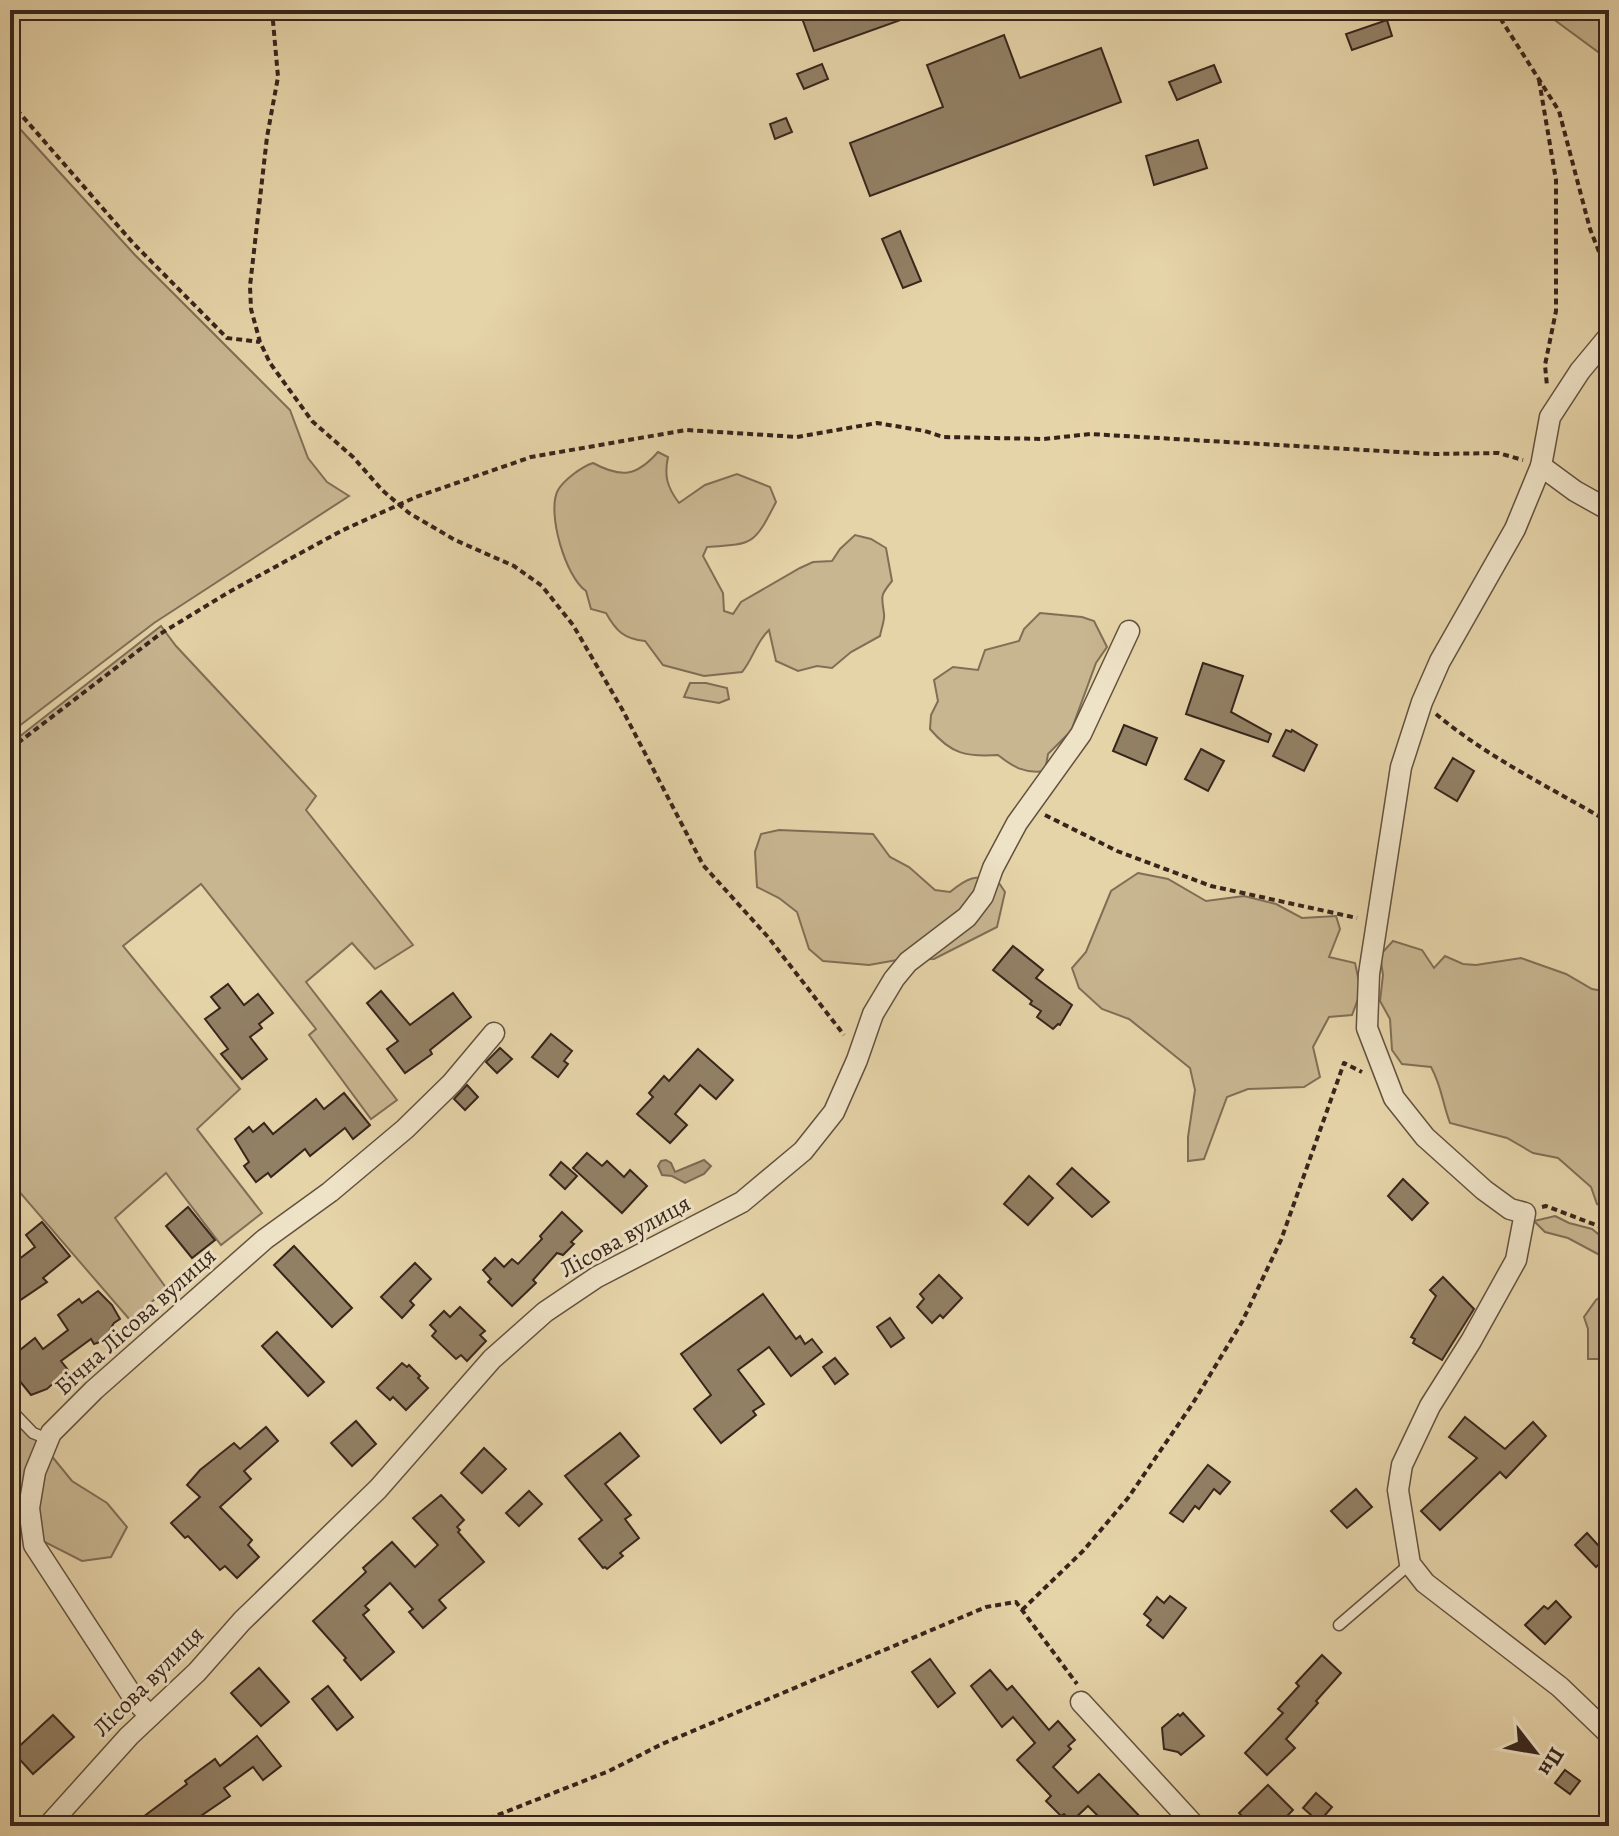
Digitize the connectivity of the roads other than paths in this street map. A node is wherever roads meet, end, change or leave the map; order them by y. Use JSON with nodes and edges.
{"nodes":[{"id":1,"x":1609,"y":336,"type":"edge"},
{"id":2,"x":1541,"y":466,"type":"junction"},
{"id":3,"x":1609,"y":510,"type":"edge"},
{"id":4,"x":1129,"y":631,"type":"dead end"},
{"id":5,"x":494,"y":1033,"type":"dead end"},
{"id":6,"x":10,"y":1409,"type":"edge"},
{"id":7,"x":48,"y":1439,"type":"junction"},
{"id":8,"x":1410,"y":1564,"type":"junction"},
{"id":9,"x":1339,"y":1625,"type":"dead end"},
{"id":10,"x":1081,"y":1702,"type":"road end"},
{"id":11,"x":150,"y":1716,"type":"junction"},
{"id":12,"x":1609,"y":1734,"type":"edge"},
{"id":13,"x":48,"y":1826,"type":"edge"},
{"id":14,"x":1195,"y":1826,"type":"edge"}],
"edges":[{"from":1,"to":2,"type":"street"},
{"from":2,"to":3,"type":"street"},
{"from":2,"to":8,"type":"street"},
{"from":4,"to":11,"type":"street","name":"Лісова вулиця"},
{"from":5,"to":7,"type":"street","name":"Бічна Лісова вулиця"},
{"from":6,"to":7,"type":"lane"},
{"from":7,"to":11,"type":"street","name":"Бічна Лісова вулиця"},
{"from":8,"to":9,"type":"lane"},
{"from":8,"to":12,"type":"street"},
{"from":10,"to":14,"type":"street"},
{"from":11,"to":13,"type":"street","name":"Лісова вулиця"}]}
